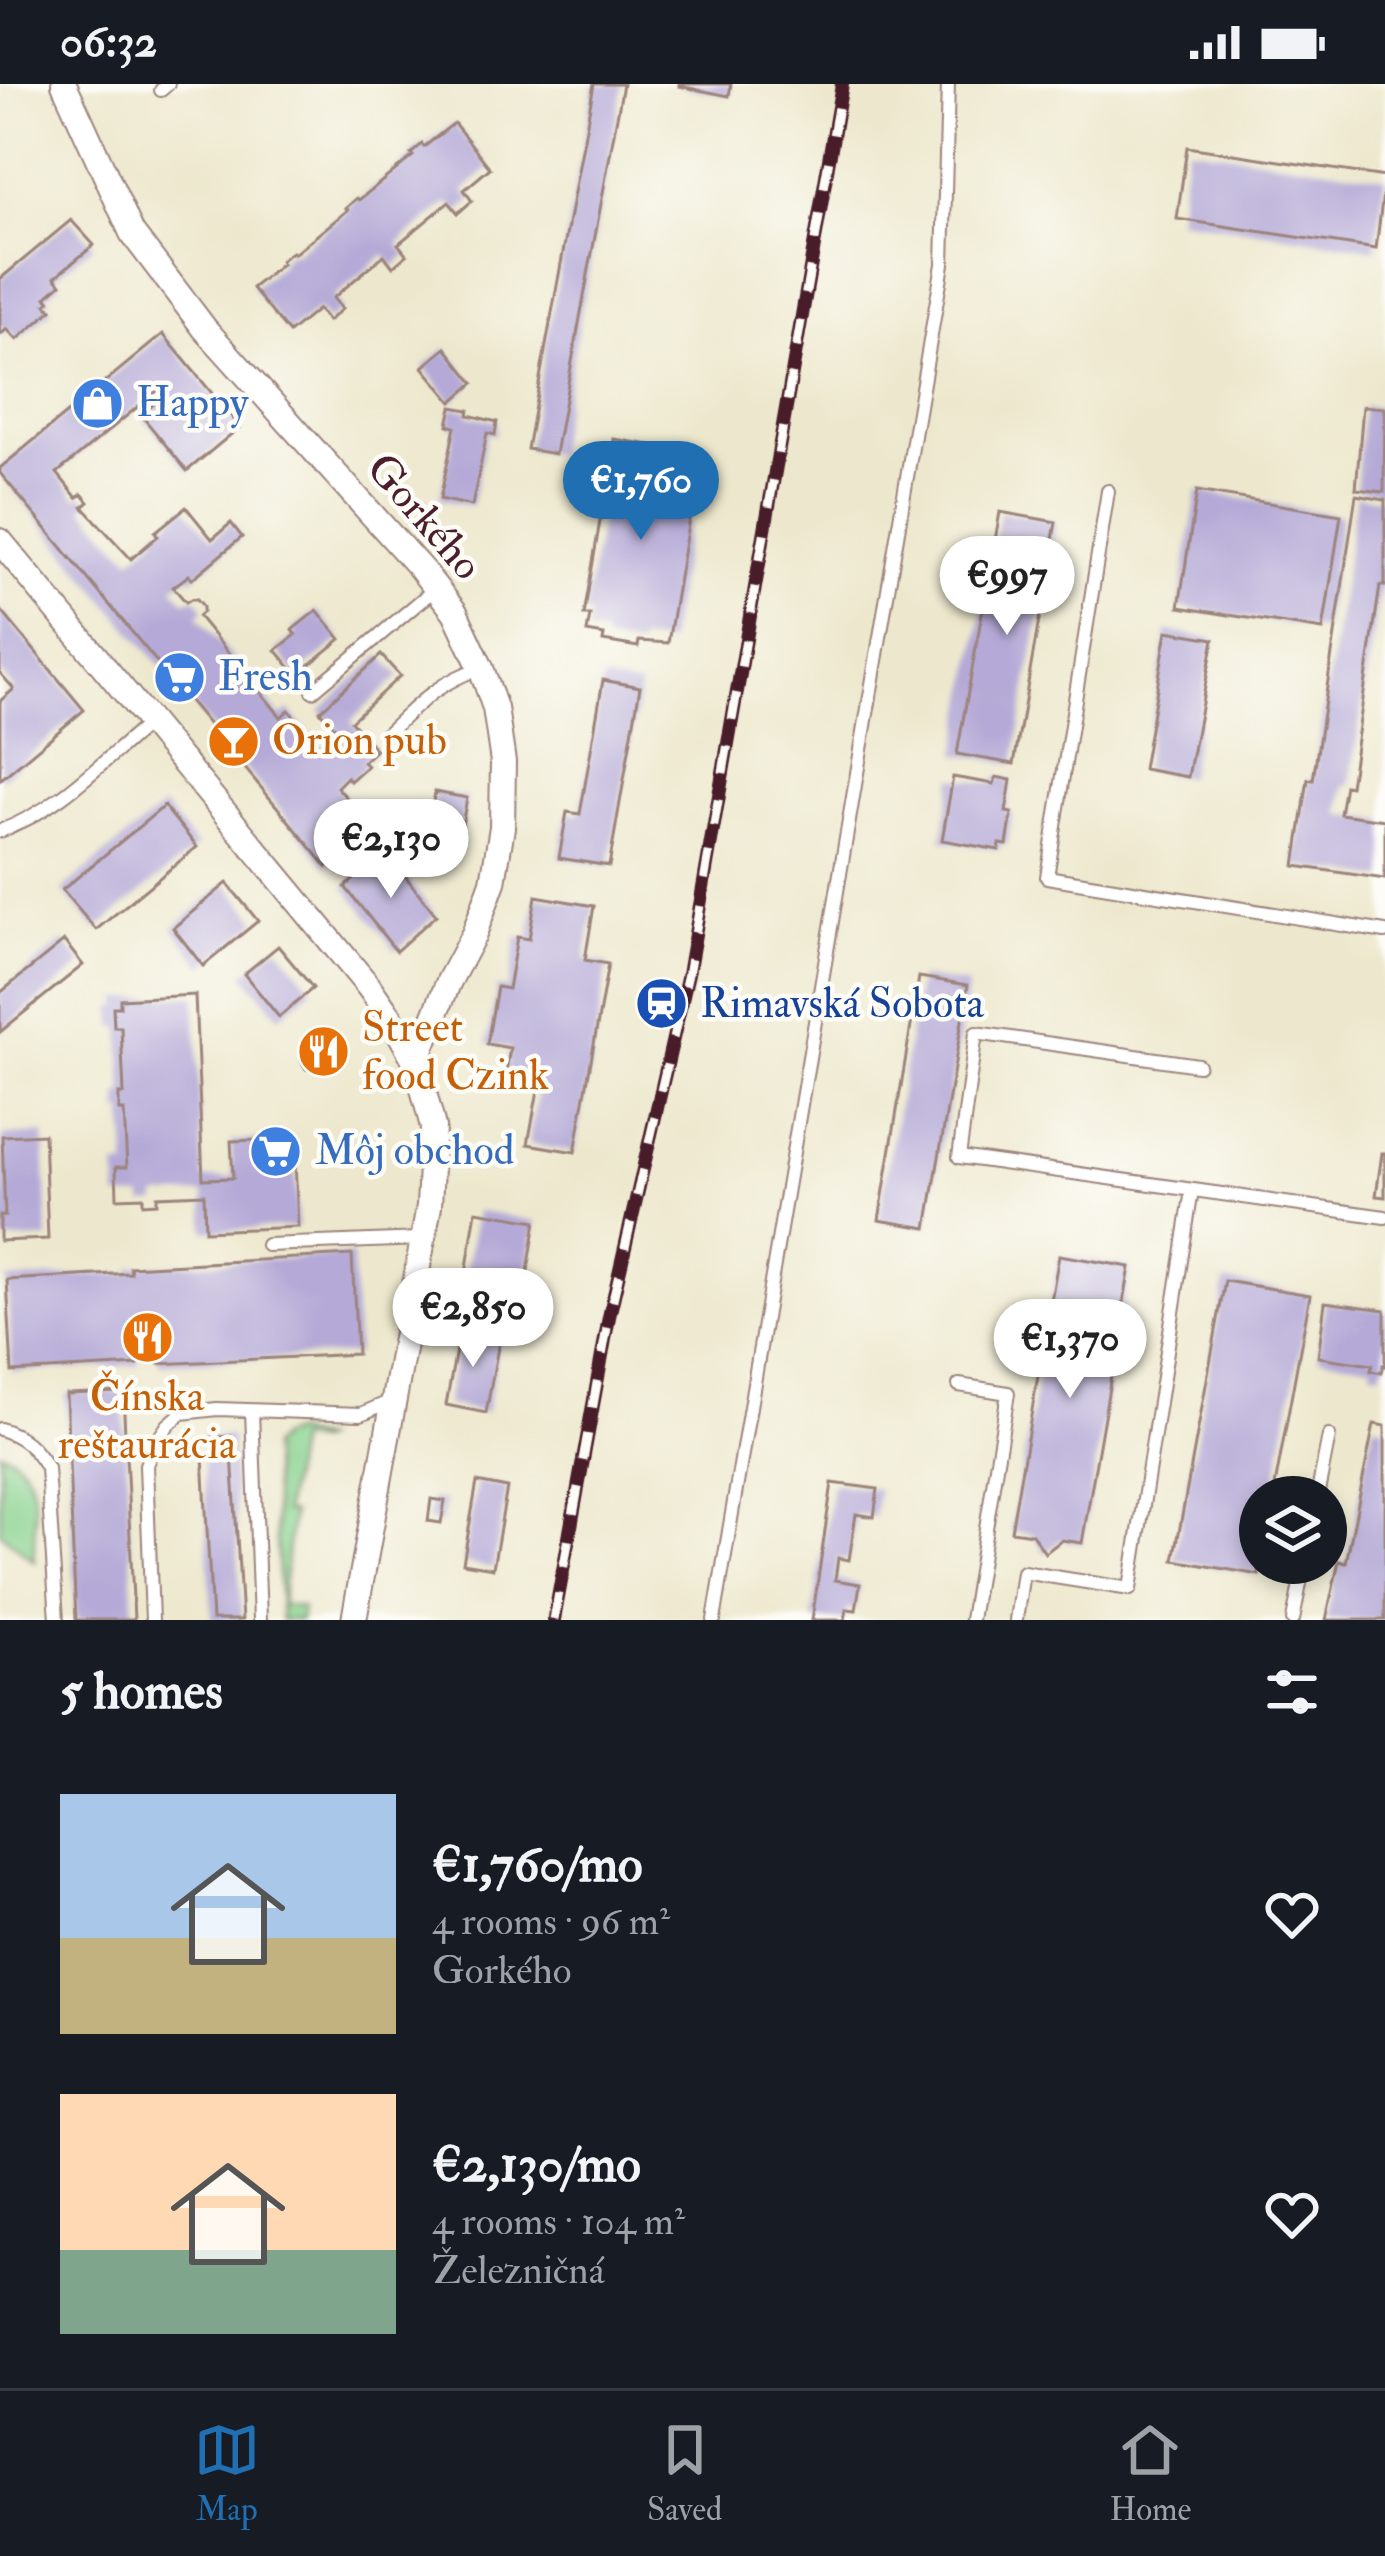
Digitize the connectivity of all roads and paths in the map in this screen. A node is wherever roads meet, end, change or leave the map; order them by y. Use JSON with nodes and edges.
{"nodes":[{"id":1,"x":64,"y":84,"type":"edge"},
{"id":2,"x":948,"y":84,"type":"edge"},
{"id":3,"x":1108,"y":491,"type":"dead end"},
{"id":4,"x":0,"y":541,"type":"edge"},
{"id":5,"x":436,"y":588,"type":"junction"},
{"id":6,"x":482,"y":668,"type":"junction"},
{"id":7,"x":313,"y":692,"type":"dead end"},
{"id":8,"x":150,"y":722,"type":"junction"},
{"id":9,"x":385,"y":734,"type":"dead end"},
{"id":10,"x":0,"y":831,"type":"edge"},
{"id":11,"x":1385,"y":932,"type":"edge"},
{"id":12,"x":416,"y":1062,"type":"junction"},
{"id":13,"x":1198,"y":1065,"type":"dead end"},
{"id":14,"x":1192,"y":1190,"type":"junction"},
{"id":15,"x":1385,"y":1217,"type":"edge"},
{"id":16,"x":424,"y":1238,"type":"junction"},
{"id":17,"x":267,"y":1245,"type":"dead end"},
{"id":18,"x":959,"y":1384,"type":"dead end"},
{"id":19,"x":393,"y":1400,"type":"junction"},
{"id":20,"x":252,"y":1411,"type":"junction"},
{"id":21,"x":0,"y":1429,"type":"edge"},
{"id":22,"x":1329,"y":1436,"type":"dead end"},
{"id":23,"x":1321,"y":1476,"type":"edge"},
{"id":24,"x":1300,"y":1584,"type":"edge"},
{"id":25,"x":57,"y":1620,"type":"edge"},
{"id":26,"x":152,"y":1620,"type":"edge"},
{"id":27,"x":260,"y":1620,"type":"edge"},
{"id":28,"x":354,"y":1620,"type":"edge"},
{"id":29,"x":714,"y":1620,"type":"edge"},
{"id":30,"x":971,"y":1620,"type":"edge"},
{"id":31,"x":1016,"y":1620,"type":"edge"},
{"id":32,"x":1293,"y":1620,"type":"edge"}],
"edges":[{"from":1,"to":5,"type":"street","name":"Gorkého"},
{"from":2,"to":29,"type":"lane"},
{"from":3,"to":11,"type":"lane"},
{"from":4,"to":8,"type":"street"},
{"from":5,"to":6,"type":"street","name":"Gorkého"},
{"from":5,"to":7,"type":"lane"},
{"from":6,"to":9,"type":"lane"},
{"from":6,"to":12,"type":"street","name":"Gorkého"},
{"from":8,"to":10,"type":"lane"},
{"from":8,"to":12,"type":"street"},
{"from":12,"to":16,"type":"street"},
{"from":13,"to":14,"type":"lane"},
{"from":14,"to":15,"type":"lane"},
{"from":14,"to":31,"type":"lane"},
{"from":16,"to":17,"type":"lane"},
{"from":16,"to":19,"type":"street"},
{"from":18,"to":30,"type":"lane"},
{"from":19,"to":20,"type":"lane"},
{"from":19,"to":28,"type":"street"},
{"from":20,"to":26,"type":"lane"},
{"from":20,"to":27,"type":"lane"},
{"from":21,"to":25,"type":"lane"},
{"from":22,"to":23,"type":"lane"},
{"from":24,"to":32,"type":"lane"}]}
